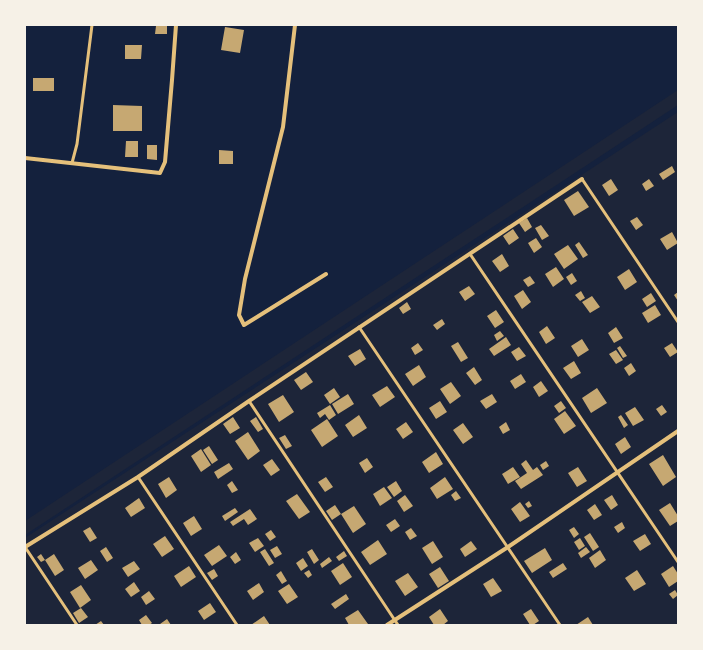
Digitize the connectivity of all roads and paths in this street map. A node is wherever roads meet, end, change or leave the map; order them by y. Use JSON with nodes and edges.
{"nodes":[{"id":1,"x":92,"y":25,"type":"edge"},
{"id":2,"x":176,"y":25,"type":"edge"},
{"id":3,"x":295,"y":25,"type":"edge"},
{"id":4,"x":25,"y":158,"type":"edge"},
{"id":5,"x":72,"y":163,"type":"junction"},
{"id":6,"x":582,"y":179,"type":"joint"},
{"id":7,"x":470,"y":254,"type":"junction"},
{"id":8,"x":326,"y":274,"type":"dead end"},
{"id":9,"x":678,"y":322,"type":"edge"},
{"id":10,"x":358,"y":327,"type":"junction"},
{"id":11,"x":249,"y":401,"type":"junction"},
{"id":12,"x":678,"y":431,"type":"edge"},
{"id":13,"x":617,"y":472,"type":"junction"},
{"id":14,"x":138,"y":477,"type":"junction"},
{"id":15,"x":25,"y":547,"type":"edge"},
{"id":16,"x":508,"y":547,"type":"junction"},
{"id":17,"x":678,"y":562,"type":"edge"},
{"id":18,"x":394,"y":620,"type":"junction"},
{"id":19,"x":77,"y":625,"type":"edge"},
{"id":20,"x":237,"y":625,"type":"edge"},
{"id":21,"x":387,"y":625,"type":"edge"},
{"id":22,"x":398,"y":625,"type":"edge"},
{"id":23,"x":560,"y":625,"type":"edge"}],
"edges":[{"from":1,"to":5,"type":"lane"},
{"from":2,"to":5,"type":"street"},
{"from":3,"to":8,"type":"street"},
{"from":4,"to":5,"type":"street"},
{"from":6,"to":7,"type":"street"},
{"from":6,"to":9,"type":"lane"},
{"from":7,"to":10,"type":"street"},
{"from":7,"to":13,"type":"lane"},
{"from":10,"to":11,"type":"street"},
{"from":10,"to":16,"type":"lane"},
{"from":11,"to":14,"type":"street"},
{"from":11,"to":18,"type":"lane"},
{"from":12,"to":13,"type":"street"},
{"from":13,"to":16,"type":"street"},
{"from":13,"to":17,"type":"lane"},
{"from":14,"to":15,"type":"street"},
{"from":14,"to":20,"type":"lane"},
{"from":15,"to":19,"type":"lane"},
{"from":16,"to":18,"type":"street"},
{"from":16,"to":23,"type":"lane"},
{"from":18,"to":21,"type":"street"},
{"from":18,"to":22,"type":"lane"}]}
